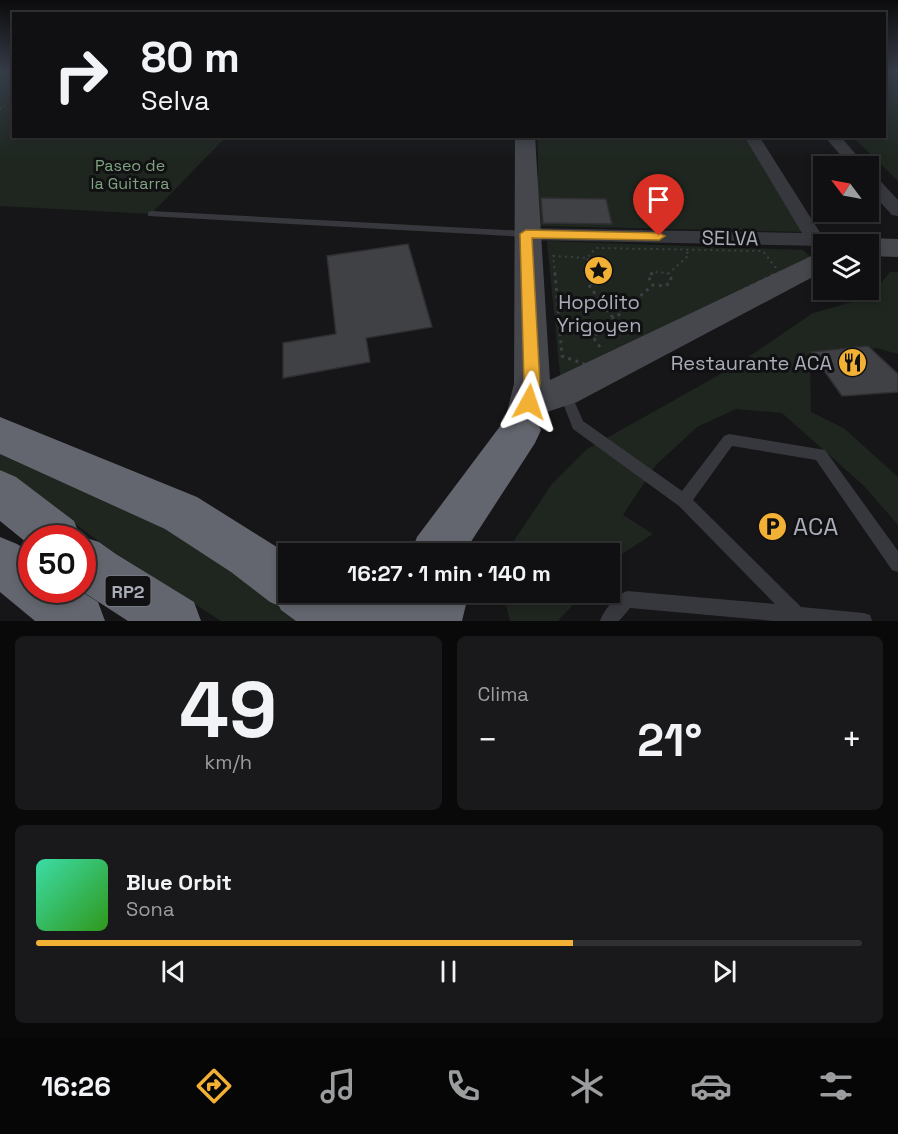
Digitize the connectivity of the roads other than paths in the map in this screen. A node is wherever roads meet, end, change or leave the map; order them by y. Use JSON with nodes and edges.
{"nodes":[{"id":1,"x":525,"y":138,"type":"edge"},
{"id":2,"x":752,"y":138,"type":"edge"},
{"id":3,"x":833,"y":138,"type":"edge"},
{"id":4,"x":849,"y":156,"type":"edge"},
{"id":5,"x":879,"y":190,"type":"edge"},
{"id":6,"x":898,"y":211,"type":"edge"},
{"id":7,"x":151,"y":214,"type":"dead end"},
{"id":8,"x":526,"y":234,"type":"junction"},
{"id":9,"x":813,"y":239,"type":"edge"},
{"id":10,"x":813,"y":249,"type":"edge"},
{"id":11,"x":813,"y":252,"type":"edge"},
{"id":12,"x":564,"y":391,"type":"junction"},
{"id":13,"x":525,"y":416,"type":"junction"},
{"id":14,"x":0,"y":435,"type":"edge"},
{"id":15,"x":0,"y":492,"type":"edge"},
{"id":16,"x":684,"y":501,"type":"junction"},
{"id":17,"x":41,"y":525,"type":"edge"},
{"id":18,"x":441,"y":543,"type":"edge"},
{"id":19,"x":468,"y":543,"type":"edge"},
{"id":20,"x":0,"y":561,"type":"edge"},
{"id":21,"x":898,"y":564,"type":"edge"},
{"id":22,"x":96,"y":570,"type":"edge"},
{"id":23,"x":18,"y":575,"type":"edge"},
{"id":24,"x":278,"y":577,"type":"edge"},
{"id":25,"x":54,"y":603,"type":"edge"},
{"id":26,"x":314,"y":603,"type":"edge"},
{"id":27,"x":393,"y":603,"type":"edge"},
{"id":28,"x":441,"y":603,"type":"edge"},
{"id":29,"x":797,"y":615,"type":"junction"},
{"id":30,"x":79,"y":621,"type":"edge"},
{"id":31,"x":175,"y":621,"type":"edge"},
{"id":32,"x":360,"y":621,"type":"edge"},
{"id":33,"x":436,"y":621,"type":"edge"},
{"id":34,"x":608,"y":621,"type":"edge"},
{"id":35,"x":864,"y":621,"type":"edge"}],
"edges":[{"from":1,"to":8,"type":"main road"},
{"from":2,"to":9,"type":"street"},
{"from":3,"to":4,"type":"street"},
{"from":5,"to":6,"type":"street"},
{"from":7,"to":8,"type":"lane"},
{"from":8,"to":10,"type":"street","name":"SELVA"},
{"from":8,"to":13,"type":"main road"},
{"from":11,"to":12,"type":"main road"},
{"from":12,"to":13,"type":"main road"},
{"from":12,"to":16,"type":"lane"},
{"from":13,"to":18,"type":"highway"},
{"from":13,"to":19,"type":"highway"},
{"from":14,"to":24,"type":"highway"},
{"from":15,"to":17,"type":"highway"},
{"from":16,"to":21,"type":"lane"},
{"from":16,"to":29,"type":"lane"},
{"from":20,"to":23,"type":"highway"},
{"from":22,"to":31,"type":"highway","number":"RP2"},
{"from":25,"to":30,"type":"highway"},
{"from":26,"to":32,"type":"highway"},
{"from":27,"to":32,"type":"highway"},
{"from":28,"to":33,"type":"highway"},
{"from":29,"to":34,"type":"lane"},
{"from":29,"to":35,"type":"lane"}]}
